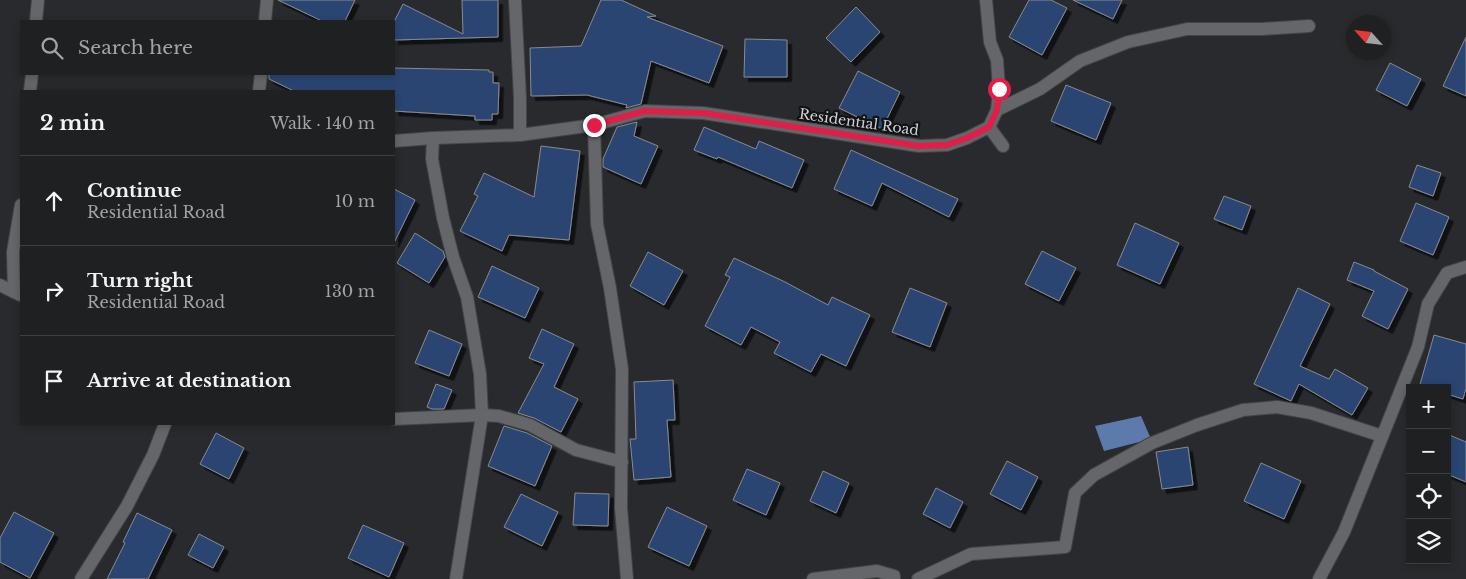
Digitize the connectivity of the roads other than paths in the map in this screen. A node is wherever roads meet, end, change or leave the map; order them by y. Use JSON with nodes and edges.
{"nodes":[{"id":1,"x":38,"y":0,"type":"edge"},
{"id":2,"x":267,"y":0,"type":"edge"},
{"id":3,"x":515,"y":0,"type":"edge"},
{"id":4,"x":986,"y":0,"type":"edge"},
{"id":5,"x":36,"y":20,"type":"edge"},
{"id":6,"x":265,"y":20,"type":"edge"},
{"id":7,"x":1309,"y":26,"type":"dead end"},
{"id":8,"x":32,"y":75,"type":"edge"},
{"id":9,"x":260,"y":75,"type":"edge"},
{"id":10,"x":30,"y":90,"type":"edge"},
{"id":11,"x":259,"y":90,"type":"edge"},
{"id":12,"x":997,"y":110,"type":"junction"},
{"id":13,"x":594,"y":125,"type":"junction"},
{"id":14,"x":989,"y":127,"type":"junction"},
{"id":15,"x":520,"y":135,"type":"junction"},
{"id":16,"x":433,"y":138,"type":"junction"},
{"id":17,"x":395,"y":141,"type":"edge"},
{"id":18,"x":1003,"y":146,"type":"dead end"},
{"id":19,"x":20,"y":211,"type":"edge"},
{"id":20,"x":1466,"y":267,"type":"edge"},
{"id":21,"x":0,"y":285,"type":"edge"},
{"id":22,"x":18,"y":293,"type":"edge"},
{"id":23,"x":482,"y":415,"type":"junction"},
{"id":24,"x":395,"y":419,"type":"edge"},
{"id":25,"x":165,"y":425,"type":"edge"},
{"id":26,"x":1382,"y":436,"type":"junction"},
{"id":27,"x":622,"y":462,"type":"junction"},
{"id":28,"x":81,"y":579,"type":"edge"},
{"id":29,"x":456,"y":579,"type":"edge"},
{"id":30,"x":627,"y":579,"type":"edge"},
{"id":31,"x":812,"y":579,"type":"edge"},
{"id":32,"x":894,"y":579,"type":"edge"},
{"id":33,"x":918,"y":579,"type":"edge"},
{"id":34,"x":1320,"y":579,"type":"edge"}],
"edges":[{"from":1,"to":5,"type":"street"},
{"from":2,"to":6,"type":"street"},
{"from":3,"to":15,"type":"street"},
{"from":4,"to":12,"type":"street"},
{"from":7,"to":12,"type":"street"},
{"from":8,"to":10,"type":"street"},
{"from":9,"to":11,"type":"street"},
{"from":12,"to":14,"type":"street"},
{"from":13,"to":14,"type":"street","name":"Residential Road"},
{"from":13,"to":15,"type":"street","name":"Residential Road"},
{"from":13,"to":27,"type":"street"},
{"from":14,"to":18,"type":"street"},
{"from":15,"to":16,"type":"street","name":"Residential Road"},
{"from":16,"to":17,"type":"street","name":"Residential Road"},
{"from":16,"to":23,"type":"street"},
{"from":19,"to":22,"type":"street"},
{"from":20,"to":26,"type":"street"},
{"from":21,"to":22,"type":"street"},
{"from":23,"to":24,"type":"street"},
{"from":23,"to":27,"type":"street"},
{"from":23,"to":29,"type":"street"},
{"from":25,"to":28,"type":"street"},
{"from":26,"to":33,"type":"street"},
{"from":26,"to":34,"type":"street"},
{"from":27,"to":30,"type":"street"},
{"from":31,"to":32,"type":"street"}]}
